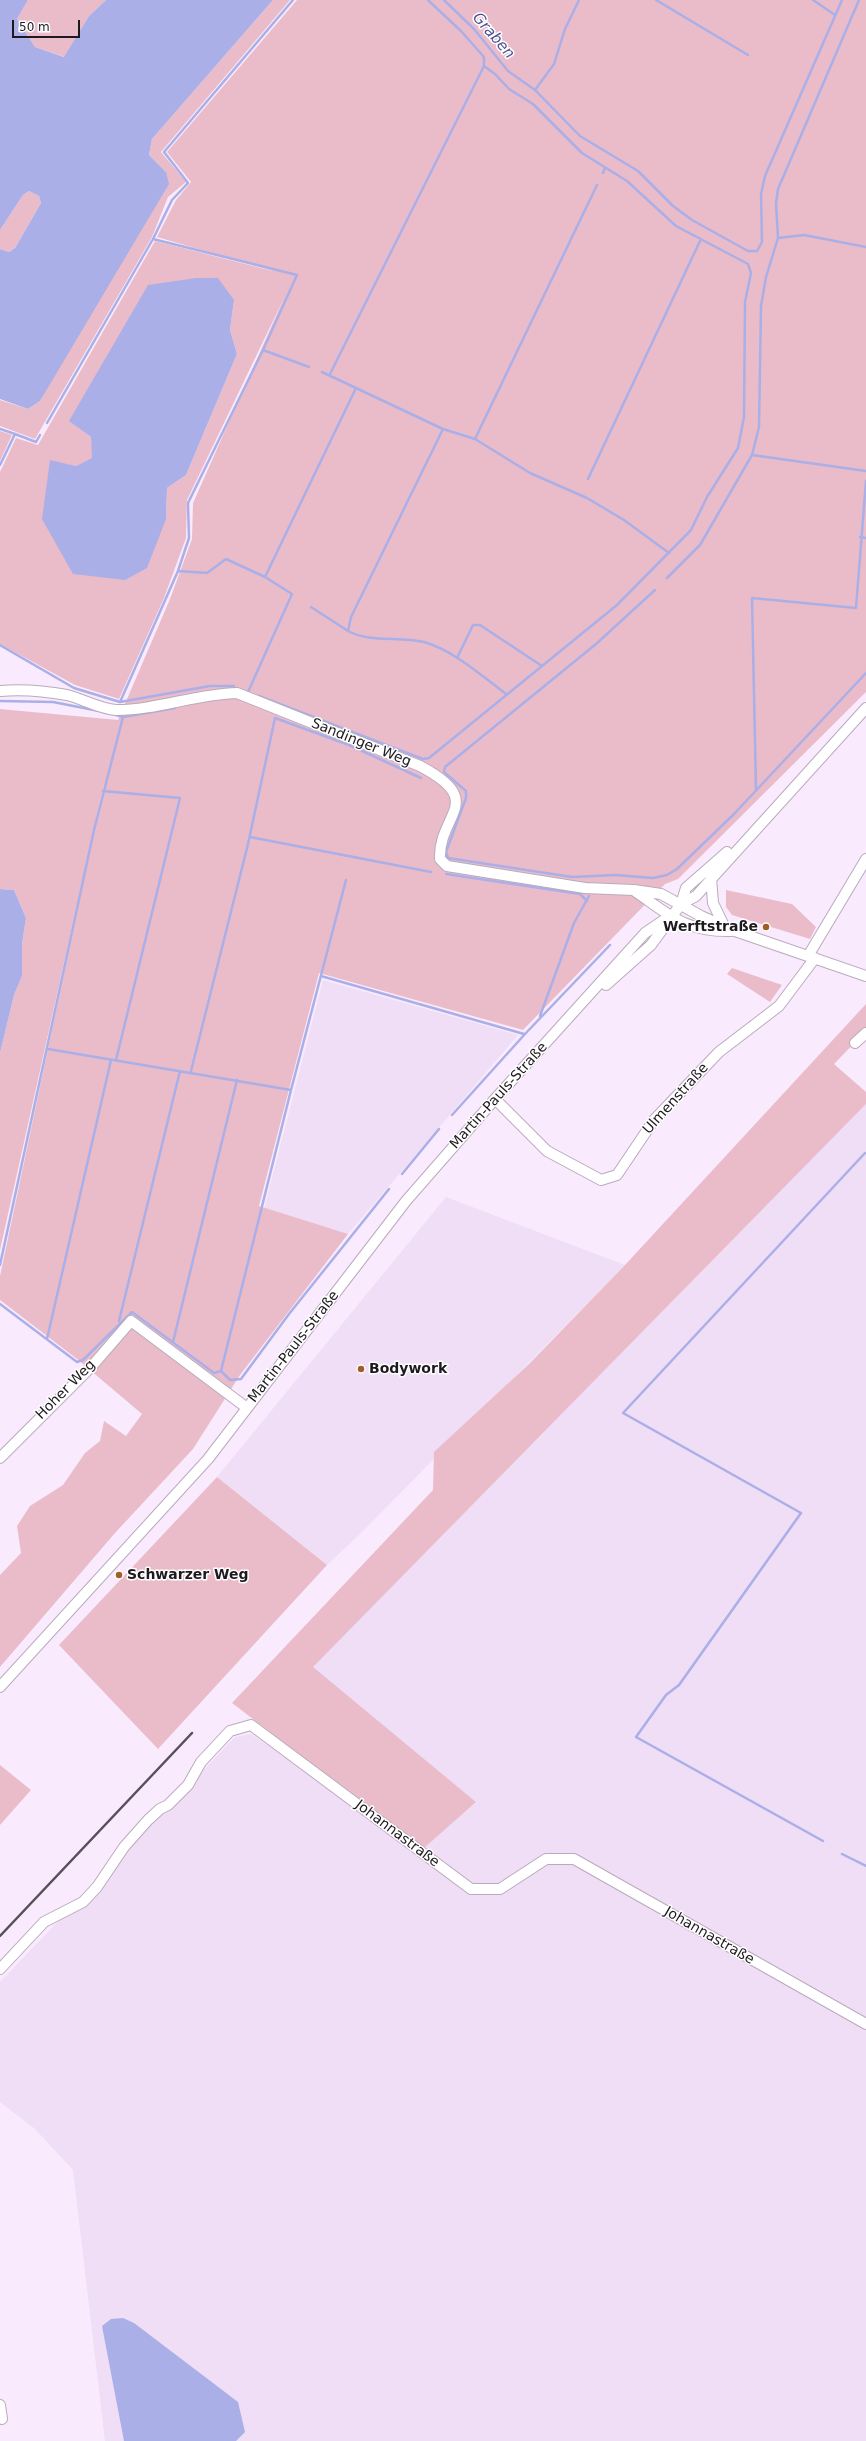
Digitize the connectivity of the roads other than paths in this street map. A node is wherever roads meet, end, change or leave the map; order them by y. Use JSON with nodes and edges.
{"nodes":[{"id":1,"x":0,"y":691,"type":"edge"},
{"id":2,"x":866,"y":708,"type":"edge"},
{"id":3,"x":754,"y":829,"type":"junction"},
{"id":4,"x":866,"y":859,"type":"edge"},
{"id":5,"x":711,"y":878,"type":"junction"},
{"id":6,"x":634,"y":890,"type":"junction"},
{"id":7,"x":681,"y":904,"type":"junction"},
{"id":8,"x":670,"y":916,"type":"junction"},
{"id":9,"x":724,"y":926,"type":"junction"},
{"id":10,"x":735,"y":931,"type":"junction"},
{"id":11,"x":812,"y":957,"type":"junction"},
{"id":12,"x":866,"y":976,"type":"edge"},
{"id":13,"x":866,"y":1033,"type":"edge"},
{"id":14,"x":855,"y":1043,"type":"dead end"},
{"id":15,"x":495,"y":1099,"type":"junction"},
{"id":16,"x":247,"y":1408,"type":"junction"},
{"id":17,"x":1,"y":1454,"type":"edge"},
{"id":18,"x":0,"y":1687,"type":"edge"},
{"id":19,"x":0,"y":1969,"type":"edge"},
{"id":20,"x":866,"y":2024,"type":"edge"},
{"id":21,"x":0,"y":2405,"type":"edge"},
{"id":22,"x":2,"y":2419,"type":"dead end"}],
"edges":[{"from":1,"to":6,"type":"street","name":"Sandinger Weg"},
{"from":2,"to":3,"type":"street","name":"Martin-Pauls-Straße"},
{"from":3,"to":5,"type":"street","name":"Martin-Pauls-Straße"},
{"from":3,"to":7,"type":"street","name":"Martin-Pauls-Straße"},
{"from":4,"to":11,"type":"street","name":"Ulmenstraße"},
{"from":5,"to":7,"type":"street","name":"Martin-Pauls-Straße"},
{"from":5,"to":9,"type":"street"},
{"from":6,"to":7,"type":"street","name":"Sandinger Weg"},
{"from":6,"to":8,"type":"street"},
{"from":7,"to":8,"type":"street","name":"Martin-Pauls-Straße"},
{"from":7,"to":9,"type":"street"},
{"from":8,"to":10,"type":"street"},
{"from":8,"to":15,"type":"street","name":"Martin-Pauls-Straße"},
{"from":9,"to":10,"type":"street"},
{"from":10,"to":11,"type":"street"},
{"from":11,"to":12,"type":"street"},
{"from":11,"to":15,"type":"street","name":"Ulmenstraße"},
{"from":13,"to":14,"type":"street"},
{"from":15,"to":16,"type":"street","name":"Martin-Pauls-Straße"},
{"from":16,"to":17,"type":"street","name":"Hoher Weg"},
{"from":16,"to":18,"type":"street","name":"Martin-Pauls-Straße"},
{"from":19,"to":20,"type":"street","name":"Johannastraße"},
{"from":21,"to":22,"type":"street"}]}
